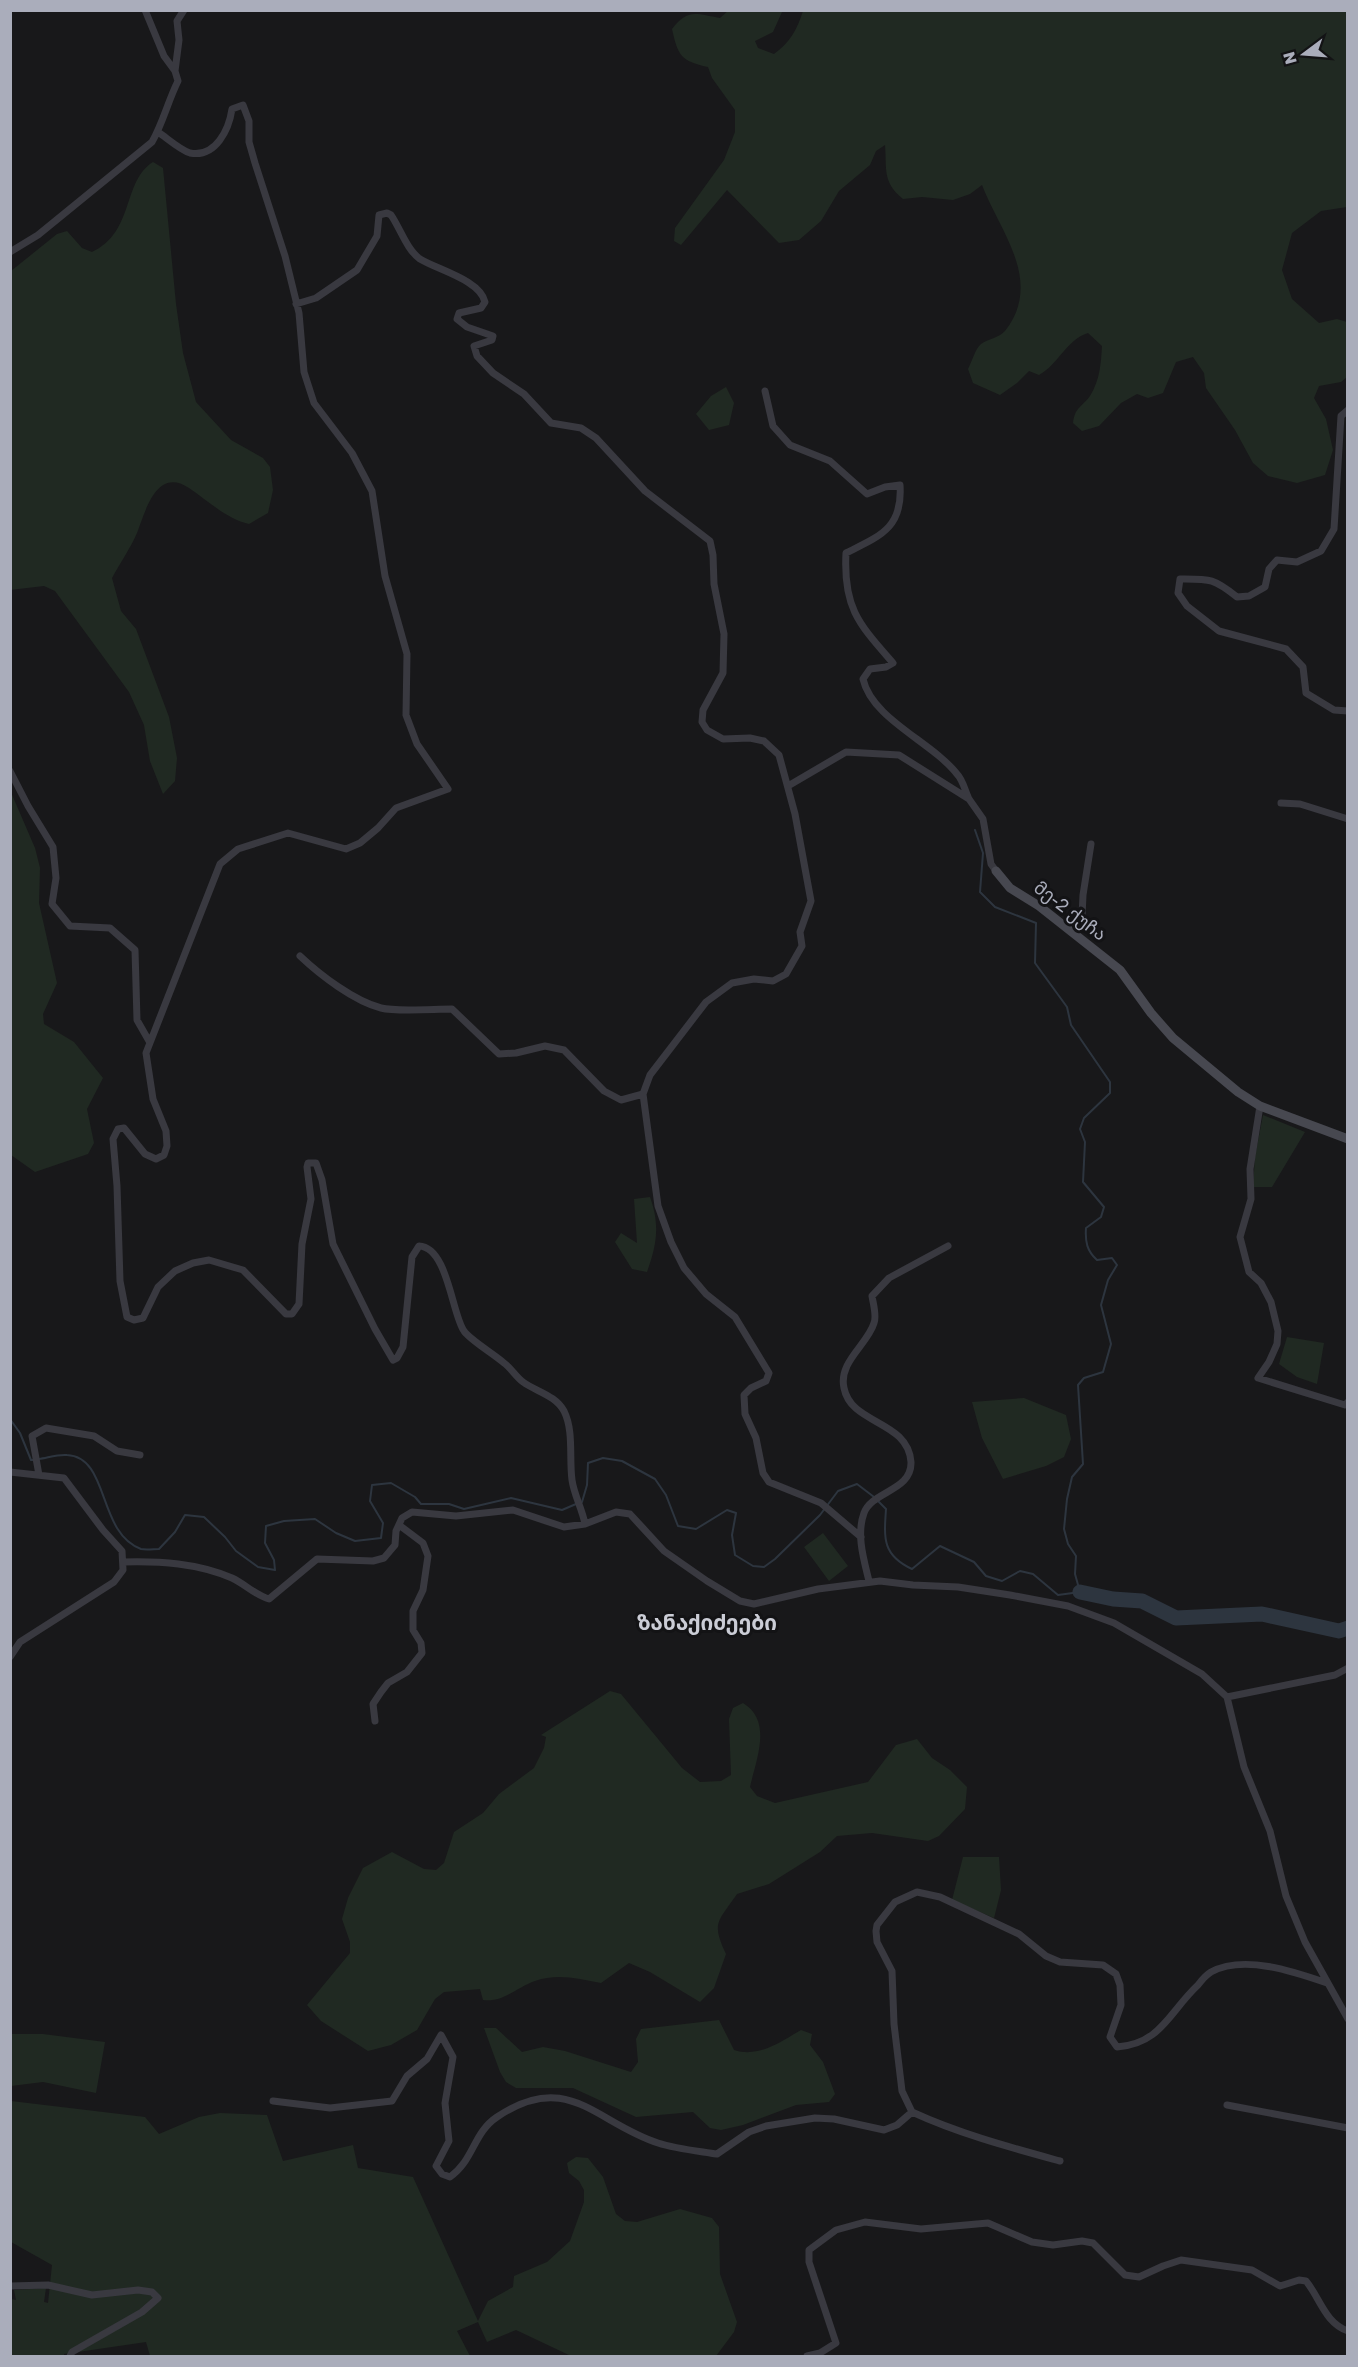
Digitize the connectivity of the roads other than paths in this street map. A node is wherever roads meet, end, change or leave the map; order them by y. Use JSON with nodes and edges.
{"nodes":[{"id":1,"x":145,"y":10,"type":"edge"},
{"id":2,"x":184,"y":10,"type":"edge"},
{"id":3,"x":175,"y":71,"type":"junction"},
{"id":4,"x":158,"y":132,"type":"junction"},
{"id":5,"x":10,"y":252,"type":"edge"},
{"id":6,"x":297,"y":304,"type":"junction"},
{"id":7,"x":765,"y":391,"type":"dead end"},
{"id":8,"x":1347,"y":410,"type":"edge"},
{"id":9,"x":1347,"y":711,"type":"edge"},
{"id":10,"x":10,"y":771,"type":"edge"},
{"id":11,"x":788,"y":786,"type":"junction"},
{"id":12,"x":969,"y":799,"type":"junction"},
{"id":13,"x":1281,"y":803,"type":"dead end"},
{"id":14,"x":1347,"y":819,"type":"edge"},
{"id":15,"x":1091,"y":844,"type":"dead end"},
{"id":16,"x":996,"y":871,"type":"joint"},
{"id":17,"x":1074,"y":933,"type":"junction"},
{"id":18,"x":300,"y":956,"type":"dead end"},
{"id":19,"x":149,"y":1041,"type":"junction"},
{"id":20,"x":643,"y":1094,"type":"junction"},
{"id":21,"x":1260,"y":1106,"type":"junction"},
{"id":22,"x":1347,"y":1138,"type":"edge"},
{"id":23,"x":948,"y":1246,"type":"dead end"},
{"id":24,"x":1347,"y":1402,"type":"edge"},
{"id":25,"x":140,"y":1455,"type":"dead end"},
{"id":26,"x":10,"y":1473,"type":"edge"},
{"id":27,"x":39,"y":1475,"type":"junction"},
{"id":28,"x":399,"y":1524,"type":"junction"},
{"id":29,"x":585,"y":1524,"type":"junction"},
{"id":30,"x":861,"y":1537,"type":"junction"},
{"id":31,"x":123,"y":1562,"type":"junction"},
{"id":32,"x":868,"y":1581,"type":"junction"},
{"id":33,"x":10,"y":1657,"type":"edge"},
{"id":34,"x":1347,"y":1668,"type":"edge"},
{"id":35,"x":1227,"y":1697,"type":"junction"},
{"id":36,"x":375,"y":1722,"type":"dead end"},
{"id":37,"x":1328,"y":1983,"type":"junction"},
{"id":38,"x":1347,"y":2019,"type":"edge"},
{"id":39,"x":273,"y":2101,"type":"dead end"},
{"id":40,"x":1227,"y":2105,"type":"dead end"},
{"id":41,"x":912,"y":2112,"type":"junction"},
{"id":42,"x":1347,"y":2128,"type":"edge"},
{"id":43,"x":1060,"y":2161,"type":"dead end"},
{"id":44,"x":10,"y":2286,"type":"edge"},
{"id":45,"x":1347,"y":2331,"type":"edge"},
{"id":46,"x":70,"y":2356,"type":"edge"},
{"id":47,"x":807,"y":2356,"type":"edge"}],
"edges":[{"from":1,"to":3,"type":"street"},
{"from":2,"to":3,"type":"street"},
{"from":3,"to":4,"type":"street"},
{"from":4,"to":5,"type":"street"},
{"from":4,"to":6,"type":"street"},
{"from":6,"to":11,"type":"street"},
{"from":6,"to":19,"type":"street"},
{"from":7,"to":12,"type":"street"},
{"from":8,"to":9,"type":"street"},
{"from":10,"to":19,"type":"street"},
{"from":11,"to":12,"type":"street","name":"მე-2 ქუჩა"},
{"from":11,"to":20,"type":"street"},
{"from":12,"to":16,"type":"street","name":"მე-2 ქუჩა"},
{"from":13,"to":14,"type":"street"},
{"from":15,"to":17,"type":"street"},
{"from":16,"to":17,"type":"street","name":"მე-2 ქუჩა"},
{"from":17,"to":21,"type":"street","name":"მე-2 ქუჩა"},
{"from":18,"to":20,"type":"street"},
{"from":19,"to":29,"type":"street"},
{"from":20,"to":30,"type":"street"},
{"from":21,"to":22,"type":"street","name":"მე-2 ქუჩა"},
{"from":21,"to":24,"type":"street"},
{"from":23,"to":30,"type":"street"},
{"from":25,"to":27,"type":"street"},
{"from":26,"to":27,"type":"street"},
{"from":27,"to":31,"type":"street"},
{"from":28,"to":29,"type":"street"},
{"from":28,"to":31,"type":"street"},
{"from":28,"to":36,"type":"street"},
{"from":29,"to":32,"type":"street"},
{"from":30,"to":32,"type":"street"},
{"from":31,"to":33,"type":"street"},
{"from":32,"to":35,"type":"street"},
{"from":34,"to":35,"type":"street"},
{"from":35,"to":37,"type":"street"},
{"from":37,"to":38,"type":"street"},
{"from":37,"to":41,"type":"street"},
{"from":39,"to":41,"type":"street"},
{"from":40,"to":42,"type":"street"},
{"from":41,"to":43,"type":"street"},
{"from":44,"to":46,"type":"street"},
{"from":45,"to":47,"type":"street"}]}
